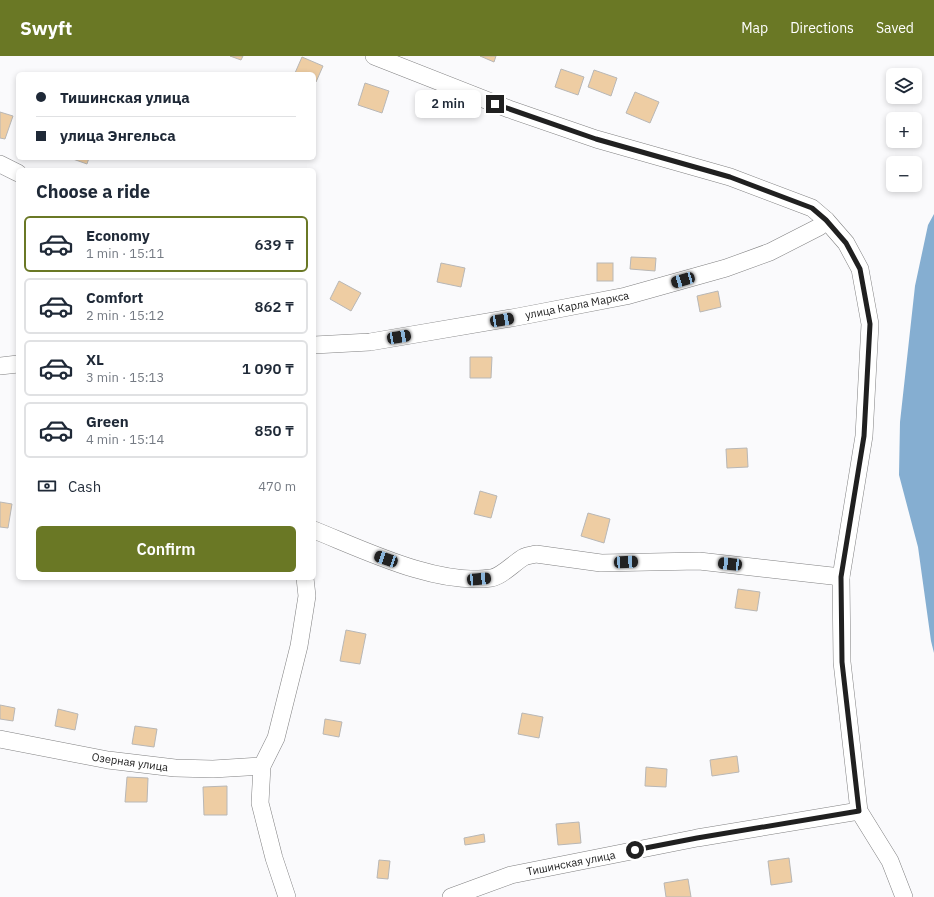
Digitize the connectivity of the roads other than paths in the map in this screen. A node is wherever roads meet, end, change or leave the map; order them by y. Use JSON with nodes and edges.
{"nodes":[{"id":1,"x":374,"y":56,"type":"edge"},
{"id":2,"x":0,"y":164,"type":"edge"},
{"id":3,"x":16,"y":172,"type":"edge"},
{"id":4,"x":826,"y":220,"type":"junction"},
{"id":5,"x":316,"y":345,"type":"edge"},
{"id":6,"x":16,"y":364,"type":"edge"},
{"id":7,"x":0,"y":366,"type":"edge"},
{"id":8,"x":316,"y":531,"type":"edge"},
{"id":9,"x":841,"y":577,"type":"junction"},
{"id":10,"x":305,"y":580,"type":"edge"},
{"id":11,"x":0,"y":738,"type":"edge"},
{"id":12,"x":262,"y":766,"type":"junction"},
{"id":13,"x":859,"y":811,"type":"junction"},
{"id":14,"x":287,"y":897,"type":"edge"},
{"id":15,"x":451,"y":897,"type":"edge"},
{"id":16,"x":904,"y":897,"type":"edge"}],
"edges":[{"from":1,"to":4,"type":"street"},
{"from":2,"to":3,"type":"street"},
{"from":4,"to":5,"type":"street","name":"улица Карла Маркса"},
{"from":4,"to":9,"type":"street"},
{"from":6,"to":7,"type":"street"},
{"from":8,"to":9,"type":"street"},
{"from":9,"to":13,"type":"street"},
{"from":10,"to":12,"type":"street"},
{"from":11,"to":12,"type":"street","name":"Озерная улица"},
{"from":12,"to":14,"type":"street"},
{"from":13,"to":15,"type":"street","name":"Тишинская улица"},
{"from":13,"to":16,"type":"street"}]}
